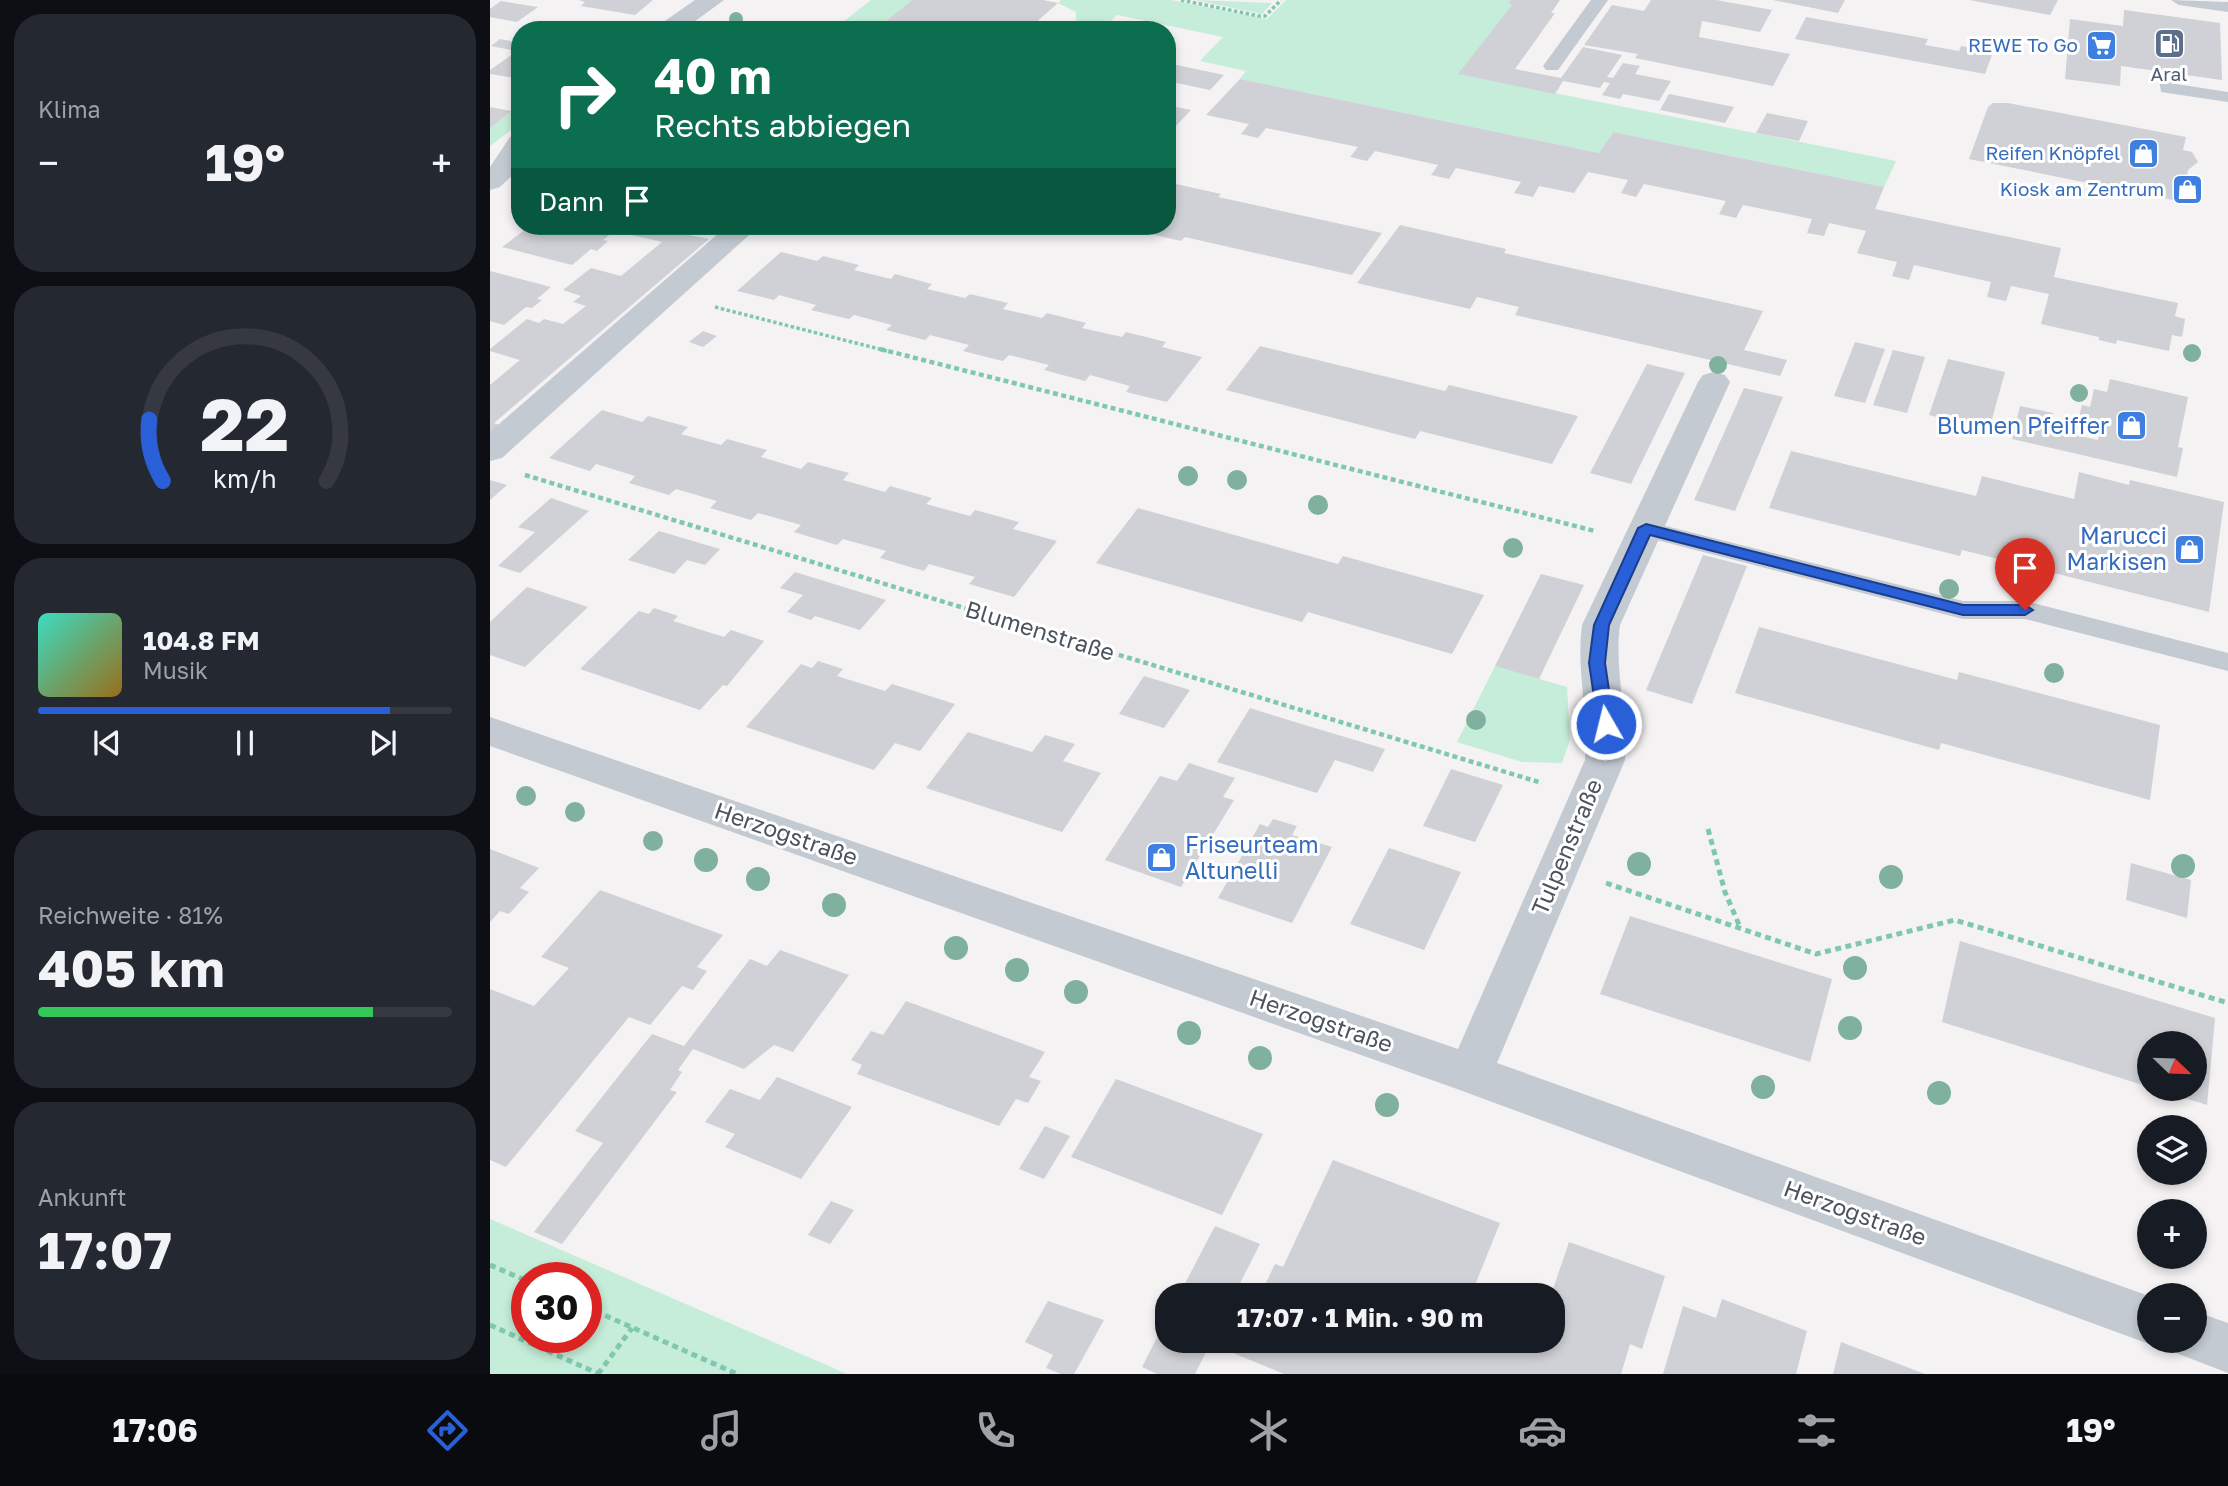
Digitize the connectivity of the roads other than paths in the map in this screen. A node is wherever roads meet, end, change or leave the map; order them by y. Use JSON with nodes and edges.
{"nodes":[{"id":1,"x":712,"y":0,"type":"edge"},
{"id":2,"x":1600,"y":0,"type":"edge"},
{"id":3,"x":2179,"y":0,"type":"edge"},
{"id":4,"x":2203,"y":2,"type":"edge"},
{"id":5,"x":2228,"y":7,"type":"edge"},
{"id":6,"x":678,"y":21,"type":"edge"},
{"id":7,"x":1552,"y":66,"type":"dead end"},
{"id":8,"x":2167,"y":73,"type":"dead end"},
{"id":9,"x":2228,"y":97,"type":"edge"},
{"id":10,"x":732,"y":235,"type":"edge"},
{"id":11,"x":1714,"y":382,"type":"dead end"},
{"id":12,"x":490,"y":450,"type":"edge"},
{"id":13,"x":1642,"y":536,"type":"junction"},
{"id":14,"x":2228,"y":662,"type":"edge"},
{"id":15,"x":490,"y":731,"type":"edge"},
{"id":16,"x":1469,"y":1073,"type":"junction"},
{"id":17,"x":2137,"y":1316,"type":"edge"},
{"id":18,"x":2207,"y":1341,"type":"edge"},
{"id":19,"x":2228,"y":1348,"type":"edge"}],
"edges":[{"from":1,"to":6,"type":"street"},
{"from":2,"to":7,"type":"lane"},
{"from":3,"to":4,"type":"lane"},
{"from":4,"to":5,"type":"lane"},
{"from":8,"to":9,"type":"lane"},
{"from":10,"to":12,"type":"street"},
{"from":11,"to":13,"type":"street","name":"Tulpenstraße"},
{"from":13,"to":14,"type":"lane"},
{"from":13,"to":16,"type":"street","name":"Tulpenstraße"},
{"from":15,"to":16,"type":"street","name":"Herzogstraße"},
{"from":16,"to":17,"type":"street","name":"Herzogstraße"},
{"from":18,"to":19,"type":"street"}]}
